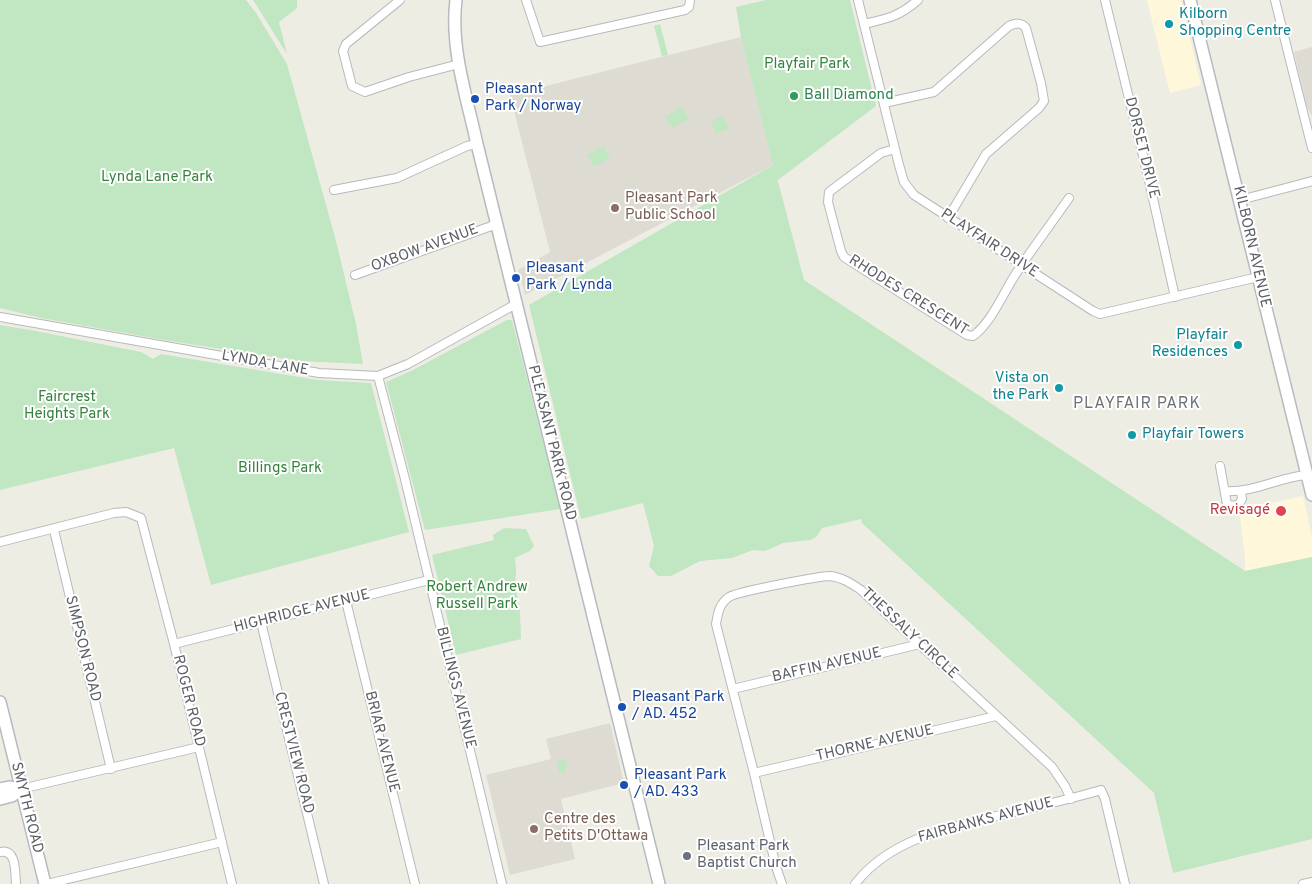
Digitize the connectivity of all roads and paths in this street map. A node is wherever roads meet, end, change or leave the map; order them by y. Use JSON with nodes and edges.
{"nodes":[{"id":1,"x":400,"y":0,"type":"edge"},
{"id":2,"x":456,"y":0,"type":"edge"},
{"id":3,"x":526,"y":0,"type":"edge"},
{"id":4,"x":690,"y":0,"type":"edge"},
{"id":5,"x":858,"y":0,"type":"edge"},
{"id":6,"x":918,"y":0,"type":"edge"},
{"id":7,"x":1105,"y":0,"type":"edge"},
{"id":8,"x":1190,"y":0,"type":"edge"},
{"id":9,"x":1274,"y":0,"type":"edge"},
{"id":10,"x":864,"y":24,"type":"junction"},
{"id":11,"x":459,"y":64,"type":"junction"},
{"id":12,"x":884,"y":103,"type":"junction"},
{"id":13,"x":477,"y":144,"type":"junction"},
{"id":14,"x":1312,"y":148,"type":"edge"},
{"id":15,"x":895,"y":149,"type":"junction"},
{"id":16,"x":1310,"y":182,"type":"edge"},
{"id":17,"x":334,"y":190,"type":"dead end"},
{"id":18,"x":1069,"y":198,"type":"dead end"},
{"id":19,"x":1240,"y":200,"type":"junction"},
{"id":20,"x":948,"y":218,"type":"junction"},
{"id":21,"x":497,"y":224,"type":"junction"},
{"id":22,"x":1021,"y":266,"type":"junction"},
{"id":23,"x":354,"y":275,"type":"dead end"},
{"id":24,"x":1258,"y":277,"type":"junction"},
{"id":25,"x":1175,"y":297,"type":"junction"},
{"id":26,"x":516,"y":304,"type":"junction"},
{"id":27,"x":0,"y":317,"type":"edge"},
{"id":28,"x":378,"y":376,"type":"junction"},
{"id":29,"x":1220,"y":466,"type":"dead end"},
{"id":30,"x":1310,"y":475,"type":"edge"},
{"id":31,"x":1225,"y":491,"type":"junction"},
{"id":32,"x":1241,"y":491,"type":"junction"},
{"id":33,"x":1312,"y":495,"type":"edge"},
{"id":34,"x":54,"y":530,"type":"junction"},
{"id":35,"x":0,"y":542,"type":"edge"},
{"id":36,"x":429,"y":580,"type":"junction"},
{"id":37,"x":346,"y":601,"type":"junction"},
{"id":38,"x":261,"y":622,"type":"junction"},
{"id":39,"x":174,"y":644,"type":"junction"},
{"id":40,"x":920,"y":644,"type":"junction"},
{"id":41,"x":733,"y":689,"type":"junction"},
{"id":42,"x":0,"y":702,"type":"edge"},
{"id":43,"x":996,"y":716,"type":"junction"},
{"id":44,"x":199,"y":747,"type":"junction"},
{"id":45,"x":111,"y":769,"type":"junction"},
{"id":46,"x":754,"y":773,"type":"junction"},
{"id":47,"x":0,"y":789,"type":"edge"},
{"id":48,"x":21,"y":789,"type":"junction"},
{"id":49,"x":0,"y":799,"type":"edge"},
{"id":50,"x":1071,"y":799,"type":"junction"},
{"id":51,"x":222,"y":842,"type":"junction"},
{"id":52,"x":0,"y":852,"type":"edge"},
{"id":53,"x":1312,"y":882,"type":"edge"},
{"id":54,"x":16,"y":884,"type":"edge"},
{"id":55,"x":46,"y":884,"type":"edge"},
{"id":56,"x":232,"y":884,"type":"edge"},
{"id":57,"x":324,"y":884,"type":"edge"},
{"id":58,"x":415,"y":884,"type":"edge"},
{"id":59,"x":502,"y":884,"type":"edge"},
{"id":60,"x":659,"y":884,"type":"edge"},
{"id":61,"x":782,"y":884,"type":"edge"},
{"id":62,"x":854,"y":884,"type":"edge"},
{"id":63,"x":1124,"y":884,"type":"edge"},
{"id":64,"x":1303,"y":884,"type":"edge"}],
"edges":[{"from":1,"to":11,"type":"street"},
{"from":2,"to":11,"type":"street","name":"PLEASANT PARK ROAD"},
{"from":3,"to":4,"type":"street"},
{"from":5,"to":10,"type":"street","name":"PLAYFAIR DRIVE"},
{"from":6,"to":10,"type":"street"},
{"from":7,"to":25,"type":"street","name":"DORSET DRIVE"},
{"from":8,"to":19,"type":"street","name":"KILBORN AVENUE"},
{"from":9,"to":14,"type":"street"},
{"from":10,"to":12,"type":"street","name":"PLAYFAIR DRIVE"},
{"from":11,"to":13,"type":"street","name":"PLEASANT PARK ROAD"},
{"from":12,"to":15,"type":"street","name":"PLAYFAIR DRIVE"},
{"from":12,"to":20,"type":"street"},
{"from":13,"to":17,"type":"street"},
{"from":13,"to":21,"type":"street","name":"PLEASANT PARK ROAD"},
{"from":15,"to":20,"type":"street","name":"PLAYFAIR DRIVE"},
{"from":15,"to":22,"type":"street","name":"RHODES CRESCENT"},
{"from":16,"to":19,"type":"street"},
{"from":18,"to":22,"type":"street"},
{"from":19,"to":24,"type":"street","name":"KILBORN AVENUE"},
{"from":20,"to":22,"type":"street","name":"PLAYFAIR DRIVE"},
{"from":21,"to":23,"type":"street","name":"OXBOW AVENUE"},
{"from":21,"to":26,"type":"street","name":"PLEASANT PARK ROAD"},
{"from":22,"to":25,"type":"street","name":"PLAYFAIR DRIVE"},
{"from":24,"to":25,"type":"street","name":"PLAYFAIR DRIVE"},
{"from":24,"to":30,"type":"street","name":"KILBORN AVENUE"},
{"from":26,"to":28,"type":"street","name":"LYNDA LANE"},
{"from":26,"to":60,"type":"street","name":"PLEASANT PARK ROAD"},
{"from":27,"to":28,"type":"street","name":"LYNDA LANE"},
{"from":28,"to":36,"type":"street","name":"BILLINGS AVENUE"},
{"from":29,"to":31,"type":"street"},
{"from":30,"to":32,"type":"street"},
{"from":30,"to":33,"type":"street","name":"KILBORN AVENUE"},
{"from":31,"to":32,"type":"street"},
{"from":31,"to":32,"type":"street"},
{"from":34,"to":35,"type":"street"},
{"from":34,"to":39,"type":"street","name":"ROGER ROAD"},
{"from":34,"to":45,"type":"street","name":"SIMPSON ROAD"},
{"from":36,"to":37,"type":"street","name":"HIGHRIDGE AVENUE"},
{"from":36,"to":59,"type":"street","name":"BILLINGS AVENUE"},
{"from":37,"to":38,"type":"street","name":"HIGHRIDGE AVENUE"},
{"from":37,"to":58,"type":"street","name":"BRIAR AVENUE"},
{"from":38,"to":39,"type":"street","name":"HIGHRIDGE AVENUE"},
{"from":38,"to":57,"type":"street","name":"CRESTVIEW ROAD"},
{"from":39,"to":44,"type":"street","name":"ROGER ROAD"},
{"from":40,"to":41,"type":"street","name":"BAFFIN AVENUE"},
{"from":40,"to":41,"type":"street","name":"THESSALY CIRCLE"},
{"from":40,"to":43,"type":"street","name":"THESSALY CIRCLE"},
{"from":41,"to":46,"type":"street","name":"THESSALY CIRCLE"},
{"from":42,"to":48,"type":"street","name":"SMYTH ROAD"},
{"from":43,"to":46,"type":"street","name":"THORNE AVENUE"},
{"from":43,"to":50,"type":"street","name":"THESSALY CIRCLE"},
{"from":44,"to":45,"type":"street"},
{"from":44,"to":51,"type":"street","name":"ROGER ROAD"},
{"from":45,"to":48,"type":"street"},
{"from":46,"to":61,"type":"street","name":"THESSALY CIRCLE"},
{"from":47,"to":48,"type":"street"},
{"from":48,"to":49,"type":"street"},
{"from":48,"to":55,"type":"street","name":"SMYTH ROAD"},
{"from":50,"to":62,"type":"street","name":"FAIRBANKS AVENUE"},
{"from":50,"to":63,"type":"street","name":"FAIRBANKS AVENUE"},
{"from":51,"to":55,"type":"street"},
{"from":51,"to":56,"type":"street","name":"ROGER ROAD"},
{"from":52,"to":54,"type":"street"},
{"from":53,"to":64,"type":"street"}]}
